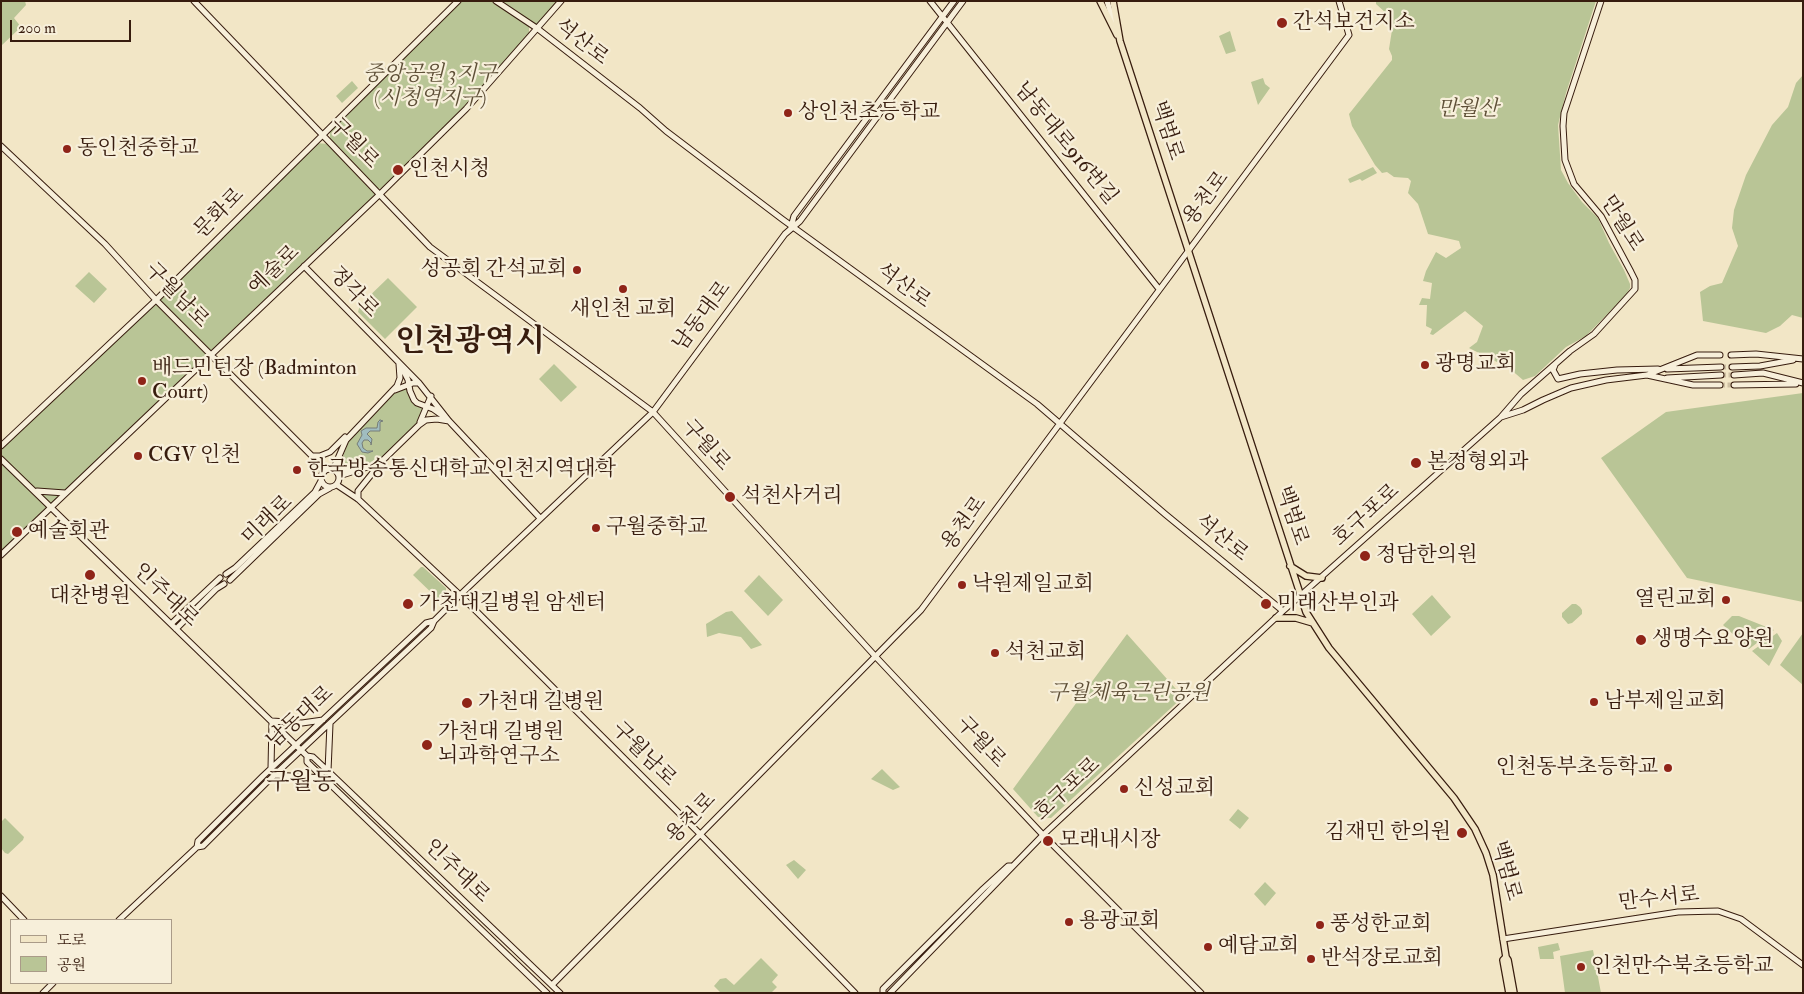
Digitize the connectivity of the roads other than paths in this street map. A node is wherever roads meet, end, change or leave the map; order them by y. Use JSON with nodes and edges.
{"nodes":[{"id":1,"x":194,"y":1,"type":"edge"},
{"id":2,"x":458,"y":1,"type":"edge"},
{"id":3,"x":496,"y":1,"type":"edge"},
{"id":4,"x":561,"y":1,"type":"edge"},
{"id":5,"x":930,"y":1,"type":"edge"},
{"id":6,"x":954,"y":1,"type":"edge"},
{"id":7,"x":963,"y":1,"type":"edge"},
{"id":8,"x":1100,"y":1,"type":"edge"},
{"id":9,"x":1107,"y":1,"type":"edge"},
{"id":10,"x":1113,"y":1,"type":"edge"},
{"id":11,"x":1339,"y":1,"type":"edge"},
{"id":12,"x":1600,"y":1,"type":"edge"},
{"id":13,"x":945,"y":20,"type":"junction"},
{"id":14,"x":538,"y":29,"type":"junction"},
{"id":15,"x":1120,"y":41,"type":"junction"},
{"id":16,"x":322,"y":136,"type":"junction"},
{"id":17,"x":1,"y":146,"type":"edge"},
{"id":18,"x":379,"y":195,"type":"junction"},
{"id":19,"x":792,"y":226,"type":"junction"},
{"id":20,"x":1187,"y":252,"type":"junction"},
{"id":21,"x":304,"y":266,"type":"junction"},
{"id":22,"x":1159,"y":289,"type":"junction"},
{"id":23,"x":156,"y":300,"type":"junction"},
{"id":24,"x":1732,"y":354,"type":"dead end"},
{"id":25,"x":210,"y":355,"type":"junction"},
{"id":26,"x":1720,"y":355,"type":"dead end"},
{"id":27,"x":1800,"y":359,"type":"edge"},
{"id":28,"x":399,"y":364,"type":"junction"},
{"id":29,"x":1555,"y":364,"type":"junction"},
{"id":30,"x":1732,"y":366,"type":"tunnel mouth"},
{"id":31,"x":1721,"y":367,"type":"tunnel mouth"},
{"id":32,"x":1662,"y":369,"type":"junction"},
{"id":33,"x":1647,"y":375,"type":"junction"},
{"id":34,"x":1720,"y":375,"type":"tunnel mouth"},
{"id":35,"x":1734,"y":375,"type":"tunnel mouth"},
{"id":36,"x":1659,"y":378,"type":"junction"},
{"id":37,"x":419,"y":383,"type":"junction"},
{"id":38,"x":1803,"y":383,"type":"edge"},
{"id":39,"x":409,"y":384,"type":"junction"},
{"id":40,"x":1720,"y":385,"type":"tunnel mouth"},
{"id":41,"x":1734,"y":385,"type":"tunnel mouth"},
{"id":42,"x":394,"y":390,"type":"junction"},
{"id":43,"x":431,"y":396,"type":"junction"},
{"id":44,"x":428,"y":407,"type":"junction"},
{"id":45,"x":653,"y":412,"type":"junction"},
{"id":46,"x":1501,"y":417,"type":"junction"},
{"id":47,"x":449,"y":421,"type":"junction"},
{"id":48,"x":1059,"y":424,"type":"junction"},
{"id":49,"x":419,"y":425,"type":"junction"},
{"id":50,"x":352,"y":433,"type":"junction"},
{"id":51,"x":1,"y":446,"type":"edge"},
{"id":52,"x":340,"y":453,"type":"junction"},
{"id":53,"x":312,"y":456,"type":"junction"},
{"id":54,"x":1,"y":458,"type":"edge"},
{"id":55,"x":380,"y":463,"type":"junction"},
{"id":56,"x":333,"y":470,"type":"junction"},
{"id":57,"x":324,"y":472,"type":"junction"},
{"id":58,"x":355,"y":472,"type":"junction"},
{"id":59,"x":339,"y":476,"type":"junction"},
{"id":60,"x":321,"y":481,"type":"junction"},
{"id":61,"x":337,"y":485,"type":"junction"},
{"id":62,"x":330,"y":488,"type":"junction"},
{"id":63,"x":35,"y":491,"type":"junction"},
{"id":64,"x":66,"y":493,"type":"junction"},
{"id":65,"x":358,"y":499,"type":"junction"},
{"id":66,"x":51,"y":507,"type":"junction"},
{"id":67,"x":540,"y":518,"type":"junction"},
{"id":68,"x":1,"y":555,"type":"edge"},
{"id":69,"x":1290,"y":566,"type":"junction"},
{"id":70,"x":226,"y":574,"type":"junction"},
{"id":71,"x":220,"y":578,"type":"junction"},
{"id":72,"x":1322,"y":578,"type":"junction"},
{"id":73,"x":230,"y":580,"type":"junction"},
{"id":74,"x":224,"y":584,"type":"junction"},
{"id":75,"x":460,"y":595,"type":"junction"},
{"id":76,"x":1300,"y":597,"type":"junction"},
{"id":77,"x":1283,"y":611,"type":"junction"},
{"id":78,"x":1276,"y":618,"type":"junction"},
{"id":79,"x":434,"y":622,"type":"junction"},
{"id":80,"x":171,"y":624,"type":"junction"},
{"id":81,"x":1313,"y":624,"type":"junction"},
{"id":82,"x":176,"y":629,"type":"junction"},
{"id":83,"x":875,"y":656,"type":"junction"},
{"id":84,"x":325,"y":718,"type":"junction"},
{"id":85,"x":272,"y":721,"type":"junction"},
{"id":86,"x":330,"y":724,"type":"junction"},
{"id":87,"x":296,"y":745,"type":"junction"},
{"id":88,"x":301,"y":750,"type":"junction"},
{"id":89,"x":307,"y":756,"type":"junction"},
{"id":90,"x":271,"y":768,"type":"junction"},
{"id":91,"x":328,"y":770,"type":"junction"},
{"id":92,"x":274,"y":775,"type":"junction"},
{"id":93,"x":324,"y":778,"type":"junction"},
{"id":94,"x":700,"y":834,"type":"junction"},
{"id":95,"x":1044,"y":835,"type":"junction"},
{"id":96,"x":197,"y":847,"type":"junction"},
{"id":97,"x":1011,"y":866,"type":"junction"},
{"id":98,"x":1,"y":896,"type":"edge"},
{"id":99,"x":23,"y":919,"type":"edge"},
{"id":100,"x":120,"y":919,"type":"edge"},
{"id":101,"x":1503,"y":939,"type":"junction"},
{"id":102,"x":1506,"y":958,"type":"junction"},
{"id":103,"x":1803,"y":965,"type":"edge"},
{"id":104,"x":52,"y":984,"type":"edge"},
{"id":105,"x":552,"y":985,"type":"junction"},
{"id":106,"x":43,"y":993,"type":"edge"},
{"id":107,"x":547,"y":993,"type":"edge"},
{"id":108,"x":560,"y":993,"type":"edge"},
{"id":109,"x":855,"y":993,"type":"edge"},
{"id":110,"x":883,"y":993,"type":"edge"},
{"id":111,"x":890,"y":993,"type":"edge"},
{"id":112,"x":1201,"y":993,"type":"edge"},
{"id":113,"x":1508,"y":993,"type":"edge"},
{"id":114,"x":1514,"y":993,"type":"edge"}],
"edges":[{"from":1,"to":16,"type":"main road","name":"구월로"},
{"from":2,"to":16,"type":"main road","name":"문화로"},
{"from":3,"to":14,"type":"main road","name":"석산로"},
{"from":4,"to":14,"type":"main road","name":"예술로"},
{"from":5,"to":13,"type":"main road","name":"남동대로916번길"},
{"from":6,"to":13,"type":"main road"},
{"from":7,"to":13,"type":"main road","name":"남동대로"},
{"from":8,"to":15,"type":"main road","name":"백범로"},
{"from":9,"to":15,"type":"main road","name":"백범로"},
{"from":10,"to":15,"type":"main road","name":"백범로"},
{"from":11,"to":20,"type":"main road","name":"용천로"},
{"from":12,"to":29,"type":"main road","name":"만월로"},
{"from":13,"to":19,"type":"main road","name":"남동대로"},
{"from":13,"to":22,"type":"main road","name":"남동대로916번길"},
{"from":14,"to":18,"type":"main road","name":"예술로"},
{"from":14,"to":19,"type":"main road","name":"석산로"},
{"from":15,"to":20,"type":"main road","name":"백범로"},
{"from":16,"to":18,"type":"main road","name":"구월로"},
{"from":16,"to":23,"type":"main road","name":"문화로"},
{"from":17,"to":23,"type":"main road","name":"구월남로"},
{"from":18,"to":21,"type":"main road","name":"예술로"},
{"from":18,"to":45,"type":"main road","name":"구월로"},
{"from":19,"to":45,"type":"main road","name":"남동대로"},
{"from":19,"to":48,"type":"main road","name":"석산로"},
{"from":20,"to":22,"type":"main road","name":"용천로"},
{"from":20,"to":69,"type":"main road","name":"백범로"},
{"from":21,"to":25,"type":"main road","name":"예술로"},
{"from":21,"to":28,"type":"main road","name":"정각로"},
{"from":22,"to":48,"type":"main road","name":"용천로"},
{"from":23,"to":25,"type":"main road","name":"구월남로"},
{"from":23,"to":51,"type":"main road","name":"문화로"},
{"from":24,"to":27,"type":"main road"},
{"from":25,"to":53,"type":"main road","name":"구월남로"},
{"from":25,"to":64,"type":"main road","name":"예술로"},
{"from":26,"to":32,"type":"main road","name":"호구포로"},
{"from":27,"to":30,"type":"main road"},
{"from":28,"to":37,"type":"main road","name":"정각로"},
{"from":28,"to":39,"type":"main road","name":"정각로"},
{"from":28,"to":42,"type":"main road"},
{"from":29,"to":32,"type":"main road"},
{"from":29,"to":46,"type":"main road","name":"만월로"},
{"from":31,"to":32,"type":"main road","name":"호구포로"},
{"from":32,"to":33,"type":"main road","name":"호구포로"},
{"from":33,"to":36,"type":"main road","name":"호구포로"},
{"from":33,"to":46,"type":"main road","name":"호구포로"},
{"from":34,"to":36,"type":"main road","name":"호구포로"},
{"from":35,"to":38,"type":"main road"},
{"from":36,"to":40,"type":"main road","name":"호구포로"},
{"from":37,"to":39,"type":"main road"},
{"from":37,"to":43,"type":"main road","name":"정각로"},
{"from":38,"to":41,"type":"main road"},
{"from":39,"to":42,"type":"main road"},
{"from":39,"to":44,"type":"main road","name":"정각로"},
{"from":42,"to":50,"type":"main road"},
{"from":43,"to":44,"type":"main road"},
{"from":43,"to":47,"type":"main road","name":"정각로"},
{"from":44,"to":47,"type":"main road","name":"정각로"},
{"from":44,"to":49,"type":"main road"},
{"from":45,"to":67,"type":"main road","name":"남동대로"},
{"from":45,"to":83,"type":"main road","name":"구월로"},
{"from":46,"to":72,"type":"main road","name":"호구포로"},
{"from":47,"to":49,"type":"main road"},
{"from":47,"to":67,"type":"main road"},
{"from":48,"to":77,"type":"main road","name":"석산로"},
{"from":48,"to":83,"type":"main road","name":"용천로"},
{"from":49,"to":55,"type":"main road"},
{"from":50,"to":52,"type":"main road"},
{"from":50,"to":53,"type":"main road"},
{"from":52,"to":56,"type":"main road"},
{"from":52,"to":58,"type":"main road"},
{"from":53,"to":57,"type":"main road","name":"구월남로"},
{"from":54,"to":63,"type":"main road","name":"인주대로"},
{"from":55,"to":58,"type":"main road"},
{"from":55,"to":65,"type":"main road"},
{"from":56,"to":57,"type":"main road"},
{"from":56,"to":59,"type":"main road"},
{"from":57,"to":60,"type":"main road"},
{"from":58,"to":59,"type":"main road"},
{"from":59,"to":61,"type":"main road"},
{"from":60,"to":62,"type":"main road"},
{"from":60,"to":70,"type":"main road","name":"미래로"},
{"from":61,"to":62,"type":"main road"},
{"from":61,"to":65,"type":"main road","name":"구월남로"},
{"from":62,"to":73,"type":"main road","name":"미래로"},
{"from":63,"to":64,"type":"main road"},
{"from":63,"to":66,"type":"main road","name":"인주대로"},
{"from":64,"to":66,"type":"main road","name":"예술로"},
{"from":65,"to":75,"type":"main road","name":"구월남로"},
{"from":66,"to":68,"type":"main road","name":"예술로"},
{"from":66,"to":80,"type":"main road","name":"인주대로"},
{"from":67,"to":75,"type":"main road","name":"남동대로"},
{"from":69,"to":72,"type":"main road"},
{"from":69,"to":76,"type":"main road","name":"백범로"},
{"from":70,"to":71,"type":"main road"},
{"from":70,"to":73,"type":"main road"},
{"from":71,"to":74,"type":"main road"},
{"from":71,"to":80,"type":"main road"},
{"from":72,"to":76,"type":"main road","name":"호구포로"},
{"from":73,"to":74,"type":"main road"},
{"from":74,"to":82,"type":"main road"},
{"from":75,"to":79,"type":"main road","name":"남동대로"},
{"from":75,"to":94,"type":"main road","name":"구월남로"},
{"from":76,"to":77,"type":"main road","name":"호구포로"},
{"from":76,"to":81,"type":"main road","name":"백범로"},
{"from":77,"to":78,"type":"main road","name":"호구포로"},
{"from":78,"to":81,"type":"main road"},
{"from":78,"to":95,"type":"main road","name":"호구포로"},
{"from":79,"to":84,"type":"main road","name":"남동대로"},
{"from":79,"to":86,"type":"main road","name":"남동대로"},
{"from":80,"to":82,"type":"main road","name":"인주대로"},
{"from":81,"to":101,"type":"main road","name":"백범로"},
{"from":82,"to":85,"type":"main road","name":"인주대로"},
{"from":83,"to":94,"type":"main road","name":"용천로"},
{"from":83,"to":95,"type":"main road","name":"구월로"},
{"from":84,"to":85,"type":"main road"},
{"from":84,"to":87,"type":"main road","name":"남동대로"},
{"from":85,"to":87,"type":"main road","name":"인주대로"},
{"from":85,"to":90,"type":"main road"},
{"from":86,"to":88,"type":"main road","name":"남동대로"},
{"from":86,"to":91,"type":"main road"},
{"from":87,"to":88,"type":"main road","name":"인주대로"},
{"from":87,"to":90,"type":"main road","name":"남동대로"},
{"from":88,"to":89,"type":"main road","name":"인주대로"},
{"from":88,"to":92,"type":"main road","name":"남동대로"},
{"from":89,"to":91,"type":"main road","name":"인주대로"},
{"from":89,"to":93,"type":"main road","name":"인주대로"},
{"from":90,"to":96,"type":"main road","name":"남동대로"},
{"from":91,"to":105,"type":"main road","name":"인주대로"},
{"from":92,"to":93,"type":"main road"},
{"from":92,"to":96,"type":"main road","name":"남동대로"},
{"from":93,"to":107,"type":"main road","name":"인주대로"},
{"from":94,"to":105,"type":"main road","name":"용천로"},
{"from":94,"to":109,"type":"main road","name":"구월남로"},
{"from":95,"to":97,"type":"main road","name":"호구포로"},
{"from":95,"to":112,"type":"main road","name":"구월로"},
{"from":96,"to":100,"type":"main road","name":"남동대로"},
{"from":97,"to":110,"type":"main road","name":"호구포로"},
{"from":97,"to":111,"type":"main road","name":"호구포로"},
{"from":98,"to":99,"type":"main road"},
{"from":101,"to":102,"type":"main road","name":"백범로"},
{"from":101,"to":103,"type":"main road","name":"만수서로"},
{"from":102,"to":113,"type":"main road","name":"백범로"},
{"from":102,"to":114,"type":"main road","name":"백범로"},
{"from":104,"to":106,"type":"main road"},
{"from":105,"to":108,"type":"main road","name":"인주대로"}]}
